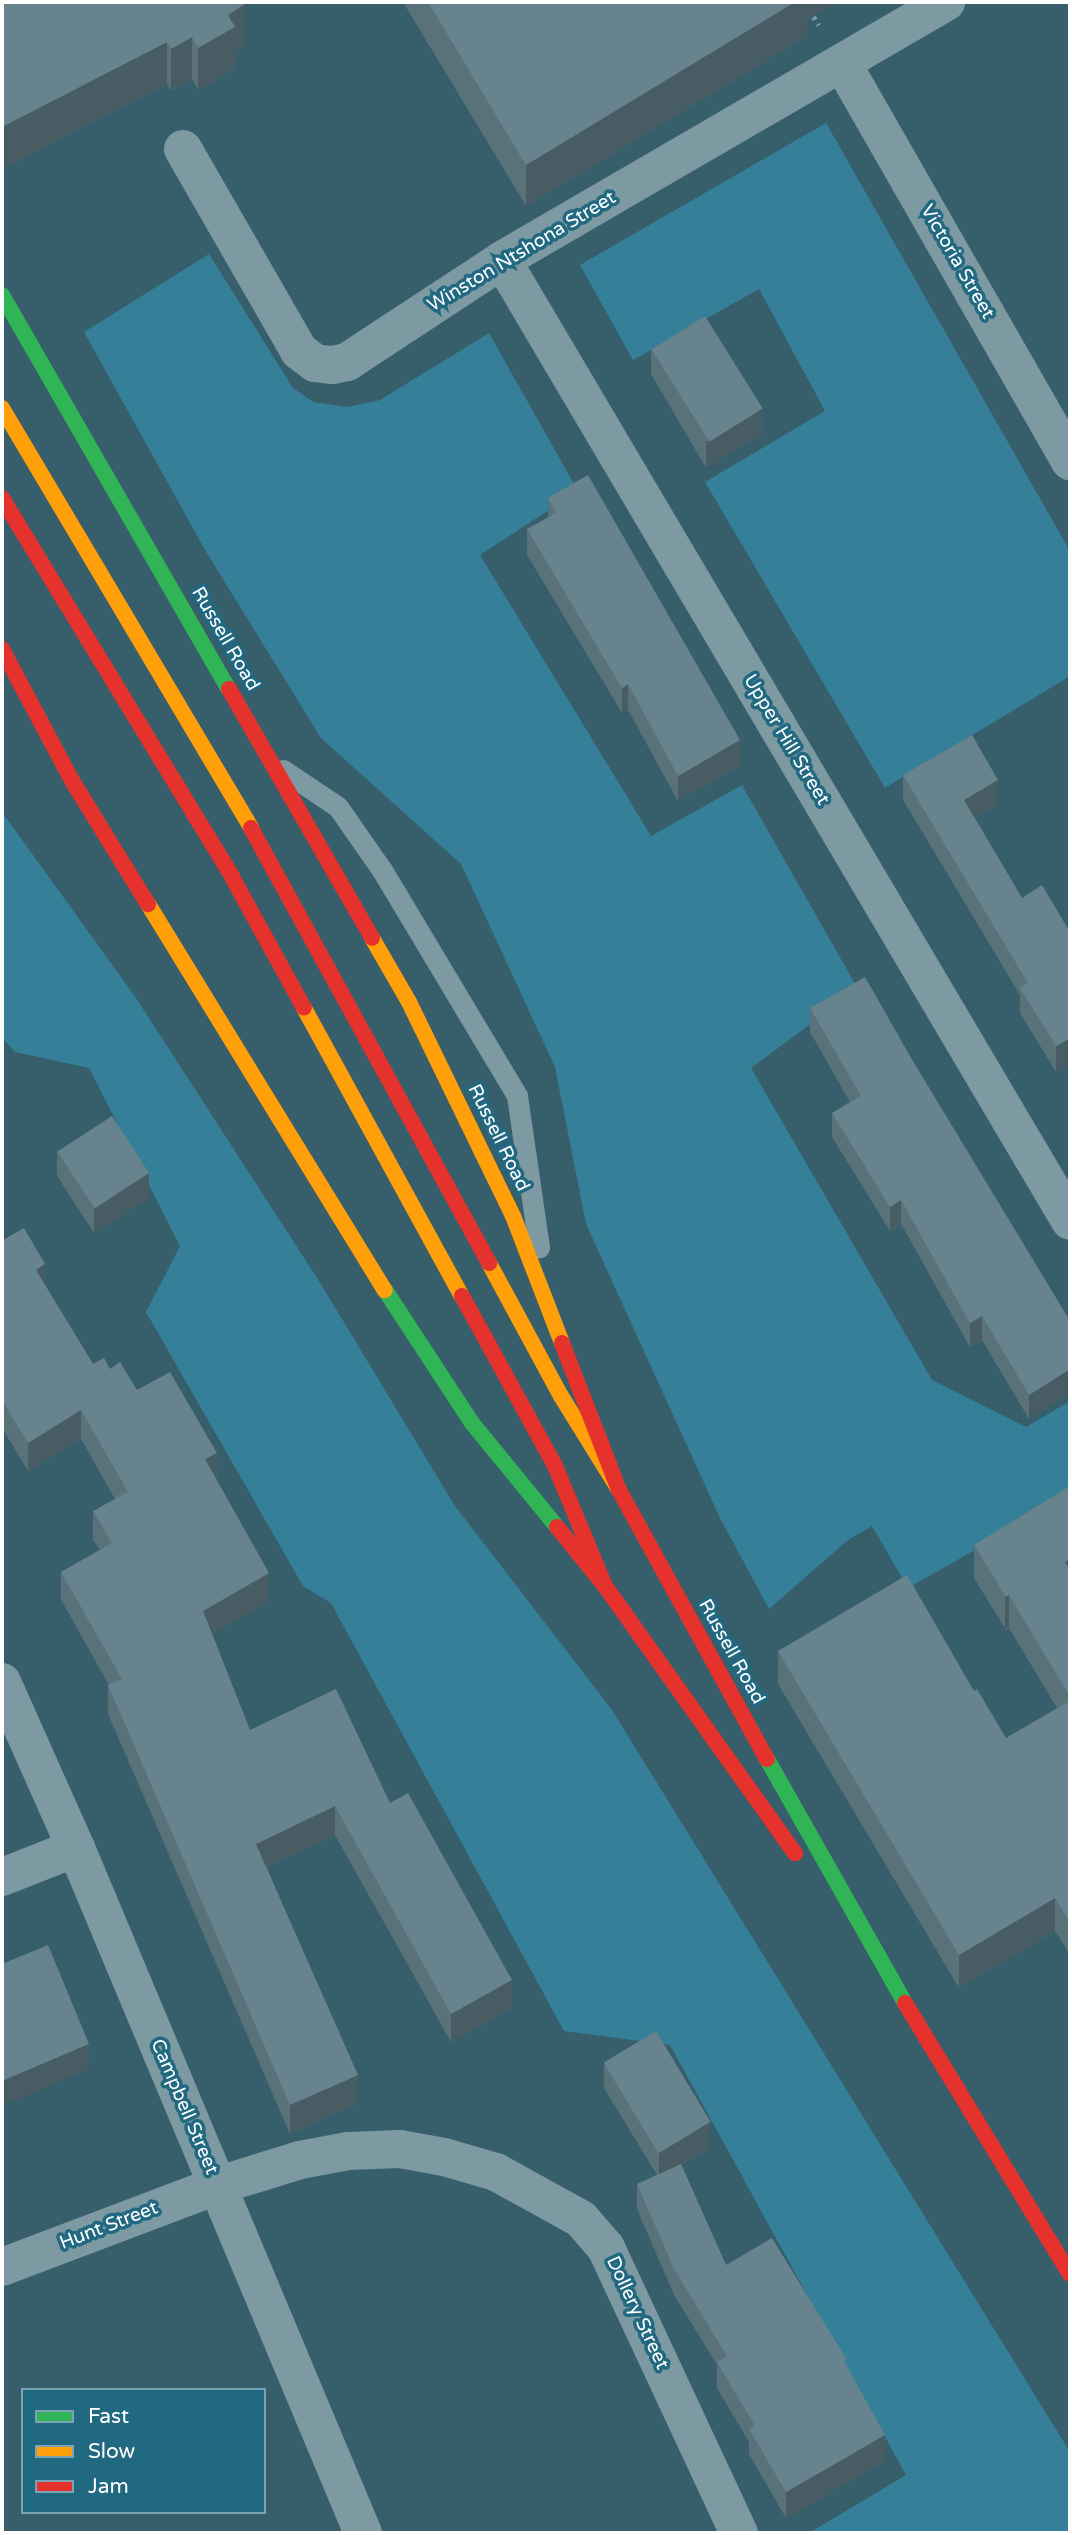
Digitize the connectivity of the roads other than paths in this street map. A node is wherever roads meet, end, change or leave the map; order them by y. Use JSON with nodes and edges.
{"nodes":[{"id":1,"x":946,"y":2,"type":"edge"},
{"id":2,"x":842,"y":63,"type":"junction"},
{"id":3,"x":183,"y":149,"type":"dead end"},
{"id":4,"x":502,"y":260,"type":"junction"},
{"id":5,"x":4,"y":303,"type":"edge"},
{"id":6,"x":2,"y":408,"type":"edge"},
{"id":7,"x":1070,"y":461,"type":"edge"},
{"id":8,"x":2,"y":498,"type":"edge"},
{"id":9,"x":2,"y":649,"type":"edge"},
{"id":10,"x":10,"y":702,"type":"dead end"},
{"id":11,"x":273,"y":762,"type":"junction"},
{"id":12,"x":71,"y":779,"type":"junction"},
{"id":13,"x":1070,"y":1221,"type":"edge"},
{"id":14,"x":548,"y":1307,"type":"junction"},
{"id":15,"x":619,"y":1490,"type":"junction"},
{"id":16,"x":605,"y":1586,"type":"junction"},
{"id":17,"x":2,"y":1682,"type":"edge"},
{"id":18,"x":76,"y":1848,"type":"junction"},
{"id":19,"x":803,"y":1864,"type":"dead end"},
{"id":20,"x":2,"y":1877,"type":"edge"},
{"id":21,"x":819,"y":1886,"type":"dead end"},
{"id":22,"x":914,"y":2020,"type":"junction"},
{"id":23,"x":216,"y":2186,"type":"junction"},
{"id":24,"x":2,"y":2267,"type":"edge"},
{"id":25,"x":1070,"y":2274,"type":"edge"},
{"id":26,"x":363,"y":2533,"type":"edge"},
{"id":27,"x":739,"y":2533,"type":"edge"}],
"edges":[{"from":1,"to":2,"type":"street","name":"Winston Ntshona Street"},
{"from":2,"to":4,"type":"street","name":"Winston Ntshona Street"},
{"from":2,"to":7,"type":"street","name":"Victoria Street"},
{"from":3,"to":4,"type":"street","name":"Winston Ntshona Street"},
{"from":4,"to":13,"type":"street","name":"Upper Hill Street"},
{"from":5,"to":11,"type":"main road","name":"Russell Road"},
{"from":6,"to":15,"type":"main road"},
{"from":8,"to":16,"type":"main road"},
{"from":9,"to":12,"type":"main road"},
{"from":10,"to":12,"type":"main road"},
{"from":11,"to":14,"type":"main road","name":"Russell Road"},
{"from":11,"to":14,"type":"lane"},
{"from":12,"to":16,"type":"main road"},
{"from":14,"to":15,"type":"main road","name":"Russell Road"},
{"from":15,"to":22,"type":"main road","name":"Russell Road"},
{"from":16,"to":19,"type":"main road"},
{"from":17,"to":18,"type":"street","name":"Campbell Street"},
{"from":18,"to":20,"type":"street"},
{"from":18,"to":23,"type":"street","name":"Campbell Street"},
{"from":21,"to":22,"type":"main road","name":"Russell Road"},
{"from":22,"to":25,"type":"main road","name":"Russell Road"},
{"from":23,"to":24,"type":"street","name":"Hunt Street"},
{"from":23,"to":26,"type":"street","name":"Campbell Street"},
{"from":23,"to":27,"type":"street","name":"Dollery Street"}]}
